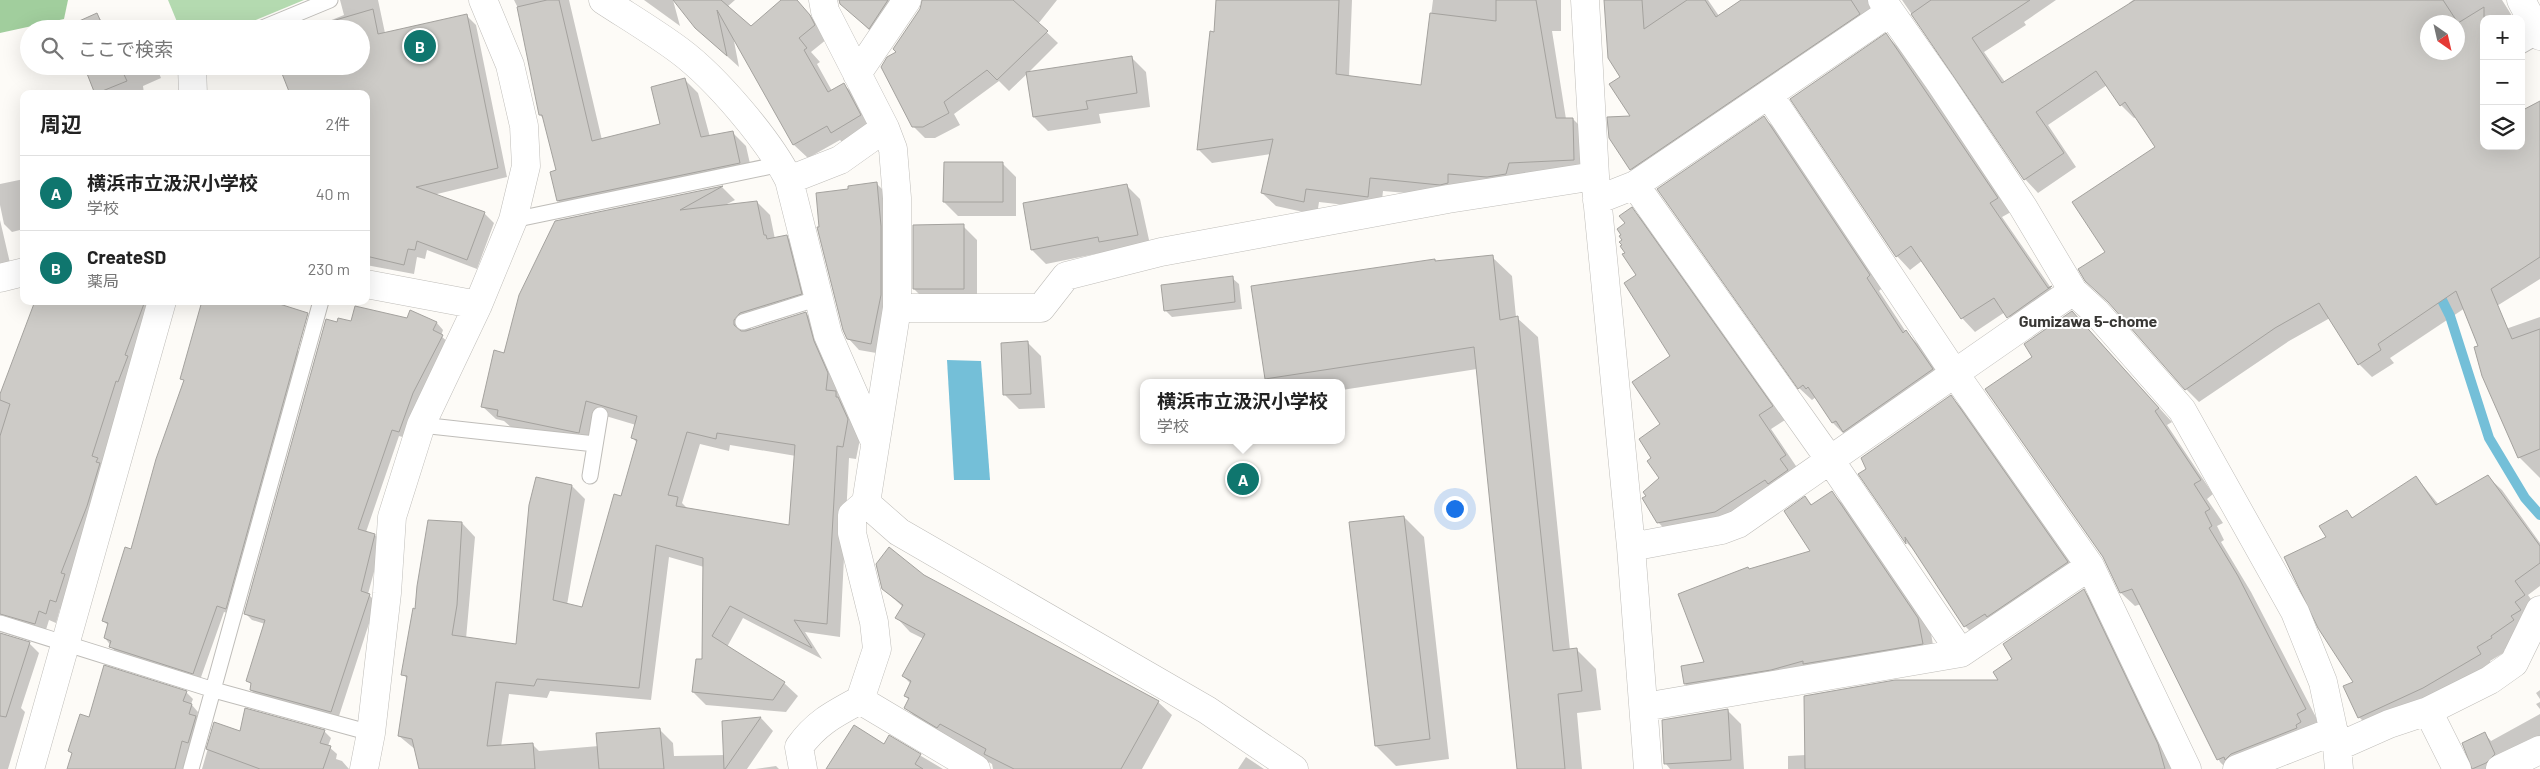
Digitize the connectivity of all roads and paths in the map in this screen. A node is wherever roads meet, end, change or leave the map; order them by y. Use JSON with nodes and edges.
{"nodes":[{"id":1,"x":330,"y":0,"type":"edge"},
{"id":2,"x":483,"y":0,"type":"edge"},
{"id":3,"x":603,"y":0,"type":"edge"},
{"id":4,"x":823,"y":0,"type":"edge"},
{"id":5,"x":907,"y":0,"type":"edge"},
{"id":6,"x":1585,"y":0,"type":"edge"},
{"id":7,"x":2521,"y":0,"type":"edge"},
{"id":8,"x":1885,"y":3,"type":"edge"},
{"id":9,"x":282,"y":20,"type":"edge"},
{"id":10,"x":2540,"y":35,"type":"edge"},
{"id":11,"x":2525,"y":44,"type":"edge"},
{"id":12,"x":857,"y":74,"type":"junction"},
{"id":13,"x":192,"y":75,"type":"edge"},
{"id":14,"x":193,"y":90,"type":"edge"},
{"id":15,"x":1769,"y":95,"type":"junction"},
{"id":16,"x":885,"y":128,"type":"junction"},
{"id":17,"x":785,"y":172,"type":"junction"},
{"id":18,"x":1635,"y":185,"type":"junction"},
{"id":19,"x":1596,"y":188,"type":"junction"},
{"id":20,"x":513,"y":220,"type":"junction"},
{"id":21,"x":370,"y":285,"type":"edge"},
{"id":22,"x":2073,"y":291,"type":"junction"},
{"id":23,"x":818,"y":298,"type":"junction"},
{"id":24,"x":161,"y":305,"type":"edge"},
{"id":25,"x":319,"y":305,"type":"edge"},
{"id":26,"x":478,"y":305,"type":"junction"},
{"id":27,"x":897,"y":308,"type":"junction"},
{"id":28,"x":743,"y":322,"type":"dead end"},
{"id":29,"x":1954,"y":374,"type":"junction"},
{"id":30,"x":600,"y":415,"type":"dead end"},
{"id":31,"x":422,"y":425,"type":"junction"},
{"id":32,"x":874,"y":440,"type":"junction"},
{"id":33,"x":595,"y":444,"type":"junction"},
{"id":34,"x":1830,"y":460,"type":"junction"},
{"id":35,"x":590,"y":476,"type":"dead end"},
{"id":36,"x":866,"y":502,"type":"junction"},
{"id":37,"x":1630,"y":547,"type":"junction"},
{"id":38,"x":2090,"y":566,"type":"junction"},
{"id":39,"x":2540,"y":610,"type":"edge"},
{"id":40,"x":0,"y":623,"type":"edge"},
{"id":41,"x":67,"y":643,"type":"junction"},
{"id":42,"x":1961,"y":653,"type":"junction"},
{"id":43,"x":214,"y":690,"type":"junction"},
{"id":44,"x":860,"y":700,"type":"junction"},
{"id":45,"x":1644,"y":707,"type":"junction"},
{"id":46,"x":2428,"y":711,"type":"junction"},
{"id":47,"x":371,"y":734,"type":"junction"},
{"id":48,"x":2337,"y":749,"type":"edge"},
{"id":49,"x":2540,"y":750,"type":"edge"},
{"id":50,"x":30,"y":769,"type":"edge"},
{"id":51,"x":191,"y":769,"type":"edge"},
{"id":52,"x":364,"y":769,"type":"edge"},
{"id":53,"x":803,"y":769,"type":"edge"},
{"id":54,"x":976,"y":769,"type":"edge"},
{"id":55,"x":1294,"y":769,"type":"edge"},
{"id":56,"x":1648,"y":769,"type":"edge"},
{"id":57,"x":2187,"y":769,"type":"edge"},
{"id":58,"x":2237,"y":769,"type":"edge"},
{"id":59,"x":2457,"y":769,"type":"edge"},
{"id":60,"x":2500,"y":769,"type":"edge"}],
"edges":[{"from":1,"to":9,"type":"lane"},
{"from":2,"to":20,"type":"street"},
{"from":3,"to":17,"type":"street"},
{"from":4,"to":12,"type":"street"},
{"from":5,"to":12,"type":"street"},
{"from":6,"to":19,"type":"street"},
{"from":7,"to":10,"type":"street"},
{"from":8,"to":15,"type":"street"},
{"from":8,"to":22,"type":"street"},
{"from":10,"to":11,"type":"lane"},
{"from":12,"to":16,"type":"street"},
{"from":13,"to":14,"type":"street"},
{"from":15,"to":18,"type":"street"},
{"from":15,"to":29,"type":"street"},
{"from":16,"to":17,"type":"street"},
{"from":16,"to":27,"type":"street"},
{"from":17,"to":20,"type":"lane"},
{"from":17,"to":23,"type":"street"},
{"from":18,"to":19,"type":"street"},
{"from":18,"to":34,"type":"street"},
{"from":19,"to":27,"type":"street"},
{"from":19,"to":37,"type":"street"},
{"from":20,"to":26,"type":"street"},
{"from":21,"to":26,"type":"street"},
{"from":22,"to":29,"type":"street"},
{"from":22,"to":48,"type":"street"},
{"from":23,"to":28,"type":"lane"},
{"from":23,"to":32,"type":"street"},
{"from":24,"to":41,"type":"street"},
{"from":25,"to":43,"type":"lane"},
{"from":26,"to":31,"type":"street"},
{"from":27,"to":32,"type":"street"},
{"from":29,"to":34,"type":"street"},
{"from":29,"to":38,"type":"street"},
{"from":30,"to":33,"type":"lane"},
{"from":31,"to":33,"type":"lane"},
{"from":31,"to":47,"type":"street"},
{"from":32,"to":36,"type":"street"},
{"from":33,"to":35,"type":"lane"},
{"from":34,"to":37,"type":"street"},
{"from":34,"to":42,"type":"street"},
{"from":36,"to":44,"type":"street"},
{"from":36,"to":55,"type":"street"},
{"from":37,"to":45,"type":"street"},
{"from":38,"to":42,"type":"street"},
{"from":38,"to":57,"type":"street"},
{"from":39,"to":46,"type":"street"},
{"from":40,"to":41,"type":"lane"},
{"from":41,"to":43,"type":"lane"},
{"from":41,"to":50,"type":"street"},
{"from":42,"to":45,"type":"street"},
{"from":43,"to":47,"type":"lane"},
{"from":43,"to":51,"type":"lane"},
{"from":44,"to":53,"type":"street"},
{"from":44,"to":54,"type":"street"},
{"from":45,"to":56,"type":"street"},
{"from":46,"to":48,"type":"street"},
{"from":46,"to":59,"type":"street"},
{"from":47,"to":52,"type":"street"},
{"from":48,"to":58,"type":"street"},
{"from":49,"to":60,"type":"street"}]}
